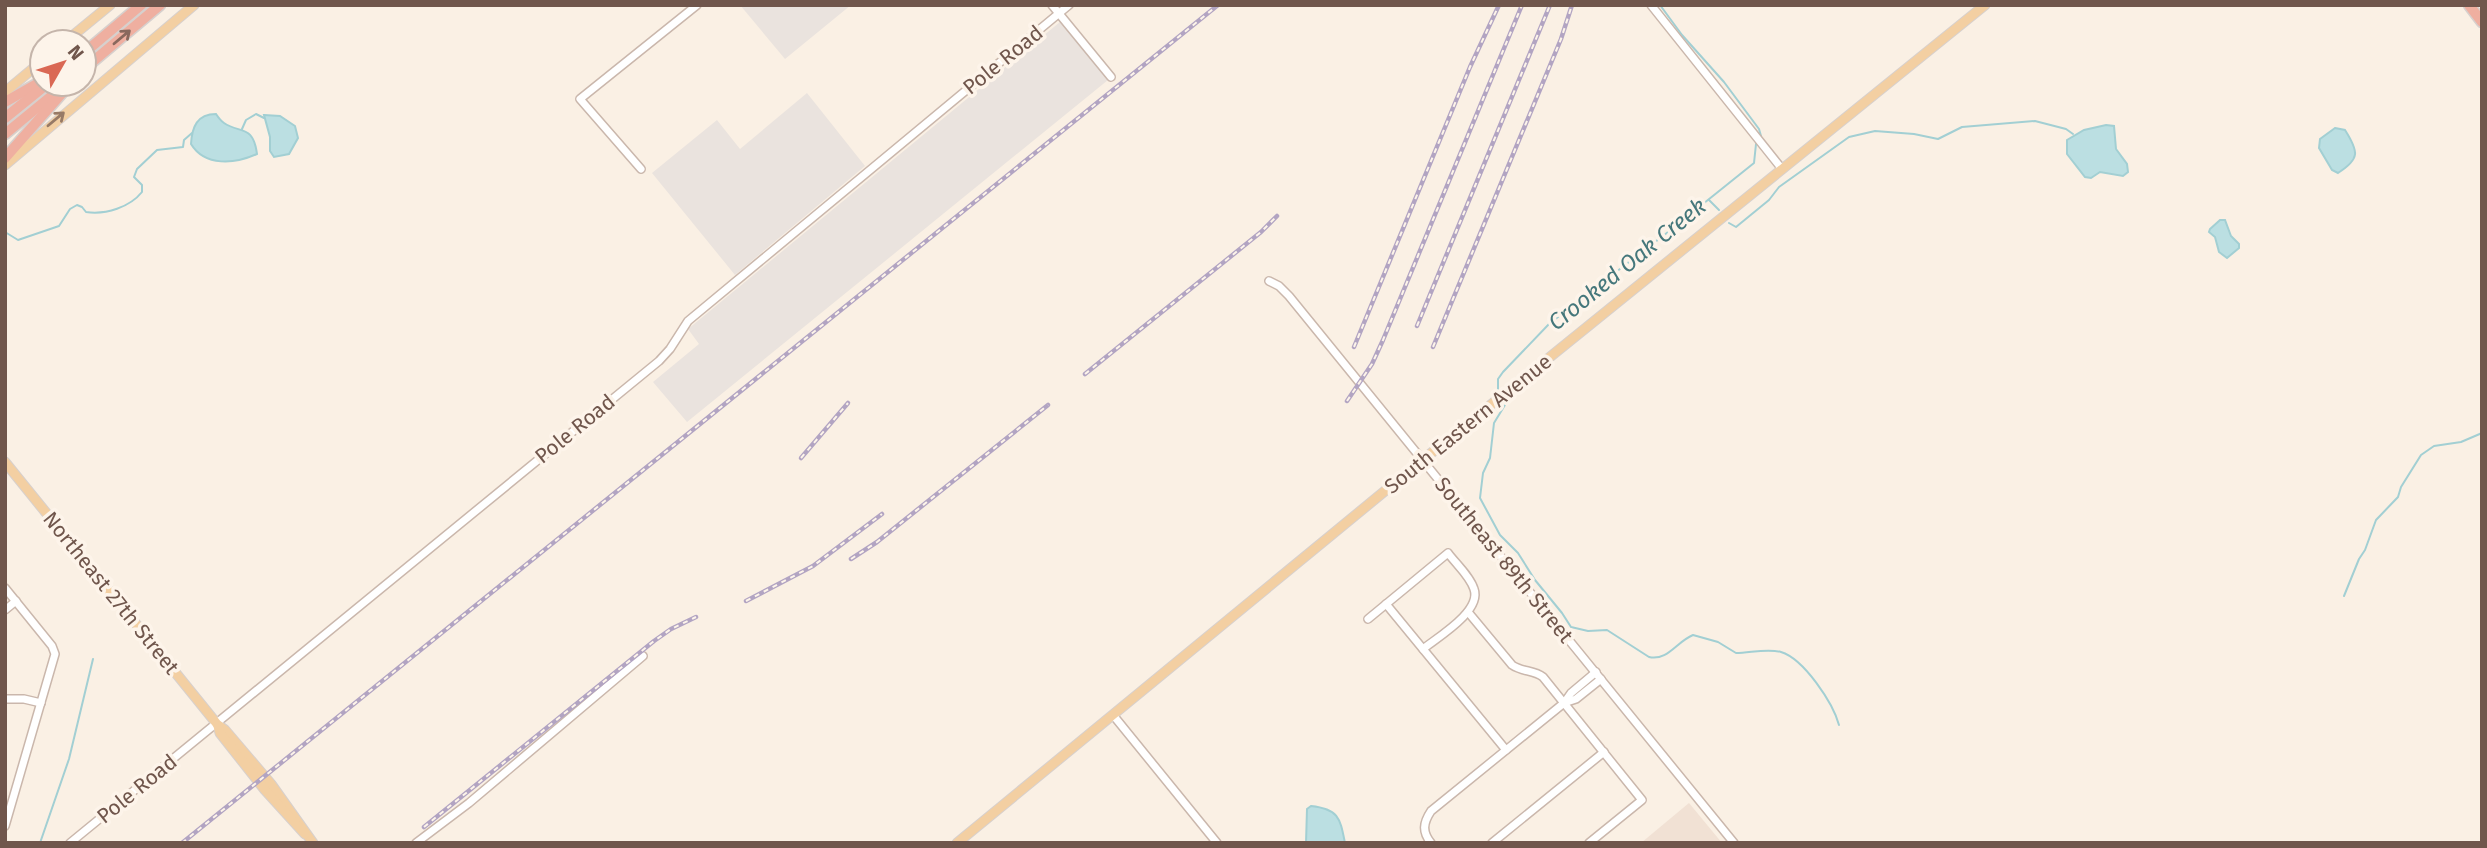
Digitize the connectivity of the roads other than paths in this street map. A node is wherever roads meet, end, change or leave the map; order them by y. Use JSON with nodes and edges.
{"nodes":[{"id":1,"x":110,"y":5,"type":"edge"},
{"id":2,"x":141,"y":5,"type":"edge"},
{"id":3,"x":160,"y":5,"type":"edge"},
{"id":4,"x":194,"y":5,"type":"edge"},
{"id":5,"x":697,"y":5,"type":"edge"},
{"id":6,"x":1052,"y":5,"type":"edge"},
{"id":7,"x":1069,"y":5,"type":"edge"},
{"id":8,"x":1651,"y":5,"type":"edge"},
{"id":9,"x":1985,"y":5,"type":"edge"},
{"id":10,"x":2469,"y":5,"type":"edge"},
{"id":11,"x":1059,"y":15,"type":"junction"},
{"id":12,"x":2482,"y":22,"type":"edge"},
{"id":13,"x":82,"y":28,"type":"edge"},
{"id":14,"x":98,"y":41,"type":"edge"},
{"id":15,"x":98,"y":57,"type":"edge"},
{"id":16,"x":28,"y":73,"type":"edge"},
{"id":17,"x":1111,"y":78,"type":"dead end"},
{"id":18,"x":28,"y":89,"type":"edge"},
{"id":19,"x":5,"y":92,"type":"edge"},
{"id":20,"x":30,"y":98,"type":"edge"},
{"id":21,"x":50,"y":98,"type":"edge"},
{"id":22,"x":56,"y":98,"type":"edge"},
{"id":23,"x":5,"y":102,"type":"edge"},
{"id":24,"x":5,"y":118,"type":"edge"},
{"id":25,"x":5,"y":134,"type":"edge"},
{"id":26,"x":5,"y":158,"type":"edge"},
{"id":27,"x":5,"y":164,"type":"edge"},
{"id":28,"x":641,"y":169,"type":"dead end"},
{"id":29,"x":1782,"y":169,"type":"junction"},
{"id":30,"x":1269,"y":281,"type":"dead end"},
{"id":31,"x":1422,"y":460,"type":"junction"},
{"id":32,"x":5,"y":462,"type":"edge"},
{"id":33,"x":5,"y":588,"type":"edge"},
{"id":34,"x":16,"y":601,"type":"junction"},
{"id":35,"x":1386,"y":604,"type":"junction"},
{"id":36,"x":5,"y":610,"type":"edge"},
{"id":37,"x":1468,"y":612,"type":"junction"},
{"id":38,"x":1368,"y":619,"type":"dead end"},
{"id":39,"x":1423,"y":649,"type":"junction"},
{"id":40,"x":643,"y":656,"type":"dead end"},
{"id":41,"x":1598,"y":675,"type":"junction"},
{"id":42,"x":5,"y":699,"type":"edge"},
{"id":43,"x":41,"y":703,"type":"junction"},
{"id":44,"x":1564,"y":703,"type":"junction"},
{"id":45,"x":1112,"y":715,"type":"junction"},
{"id":46,"x":217,"y":724,"type":"junction"},
{"id":47,"x":1506,"y":750,"type":"junction"},
{"id":48,"x":1604,"y":752,"type":"junction"},
{"id":49,"x":5,"y":826,"type":"edge"},
{"id":50,"x":1428,"y":839,"type":"edge"},
{"id":51,"x":80,"y":840,"type":"edge"},
{"id":52,"x":312,"y":841,"type":"edge"},
{"id":53,"x":70,"y":843,"type":"edge"},
{"id":54,"x":416,"y":843,"type":"edge"},
{"id":55,"x":957,"y":843,"type":"edge"},
{"id":56,"x":1217,"y":843,"type":"edge"},
{"id":57,"x":1492,"y":843,"type":"edge"},
{"id":58,"x":1589,"y":843,"type":"edge"},
{"id":59,"x":1734,"y":843,"type":"edge"}],
"edges":[{"from":1,"to":13,"type":"main road"},
{"from":2,"to":14,"type":"highway"},
{"from":15,"to":3,"type":"highway","one_way":true},
{"from":27,"to":4,"type":"main road","one_way":true},
{"from":5,"to":28,"type":"street"},
{"from":6,"to":11,"type":"street"},
{"from":7,"to":11,"type":"street","name":"Pole Road"},
{"from":8,"to":29,"type":"street"},
{"from":9,"to":29,"type":"main road","name":"South Eastern Avenue"},
{"from":10,"to":12,"type":"highway"},
{"from":11,"to":17,"type":"street"},
{"from":11,"to":46,"type":"street","name":"Pole Road"},
{"from":16,"to":19,"type":"main road"},
{"from":18,"to":23,"type":"highway"},
{"from":20,"to":24,"type":"highway"},
{"from":21,"to":25,"type":"highway"},
{"from":22,"to":26,"type":"highway"},
{"from":29,"to":31,"type":"main road","name":"South Eastern Avenue"},
{"from":30,"to":31,"type":"street","name":"Southeast 89th Street"},
{"from":31,"to":41,"type":"street","name":"Southeast 89th Street"},
{"from":31,"to":45,"type":"main road","name":"South Eastern Avenue"},
{"from":32,"to":46,"type":"main road","name":"Northeast 27th Street"},
{"from":33,"to":34,"type":"street"},
{"from":34,"to":36,"type":"street"},
{"from":34,"to":43,"type":"street"},
{"from":35,"to":37,"type":"street"},
{"from":35,"to":38,"type":"street"},
{"from":35,"to":39,"type":"street"},
{"from":37,"to":39,"type":"street"},
{"from":37,"to":44,"type":"street"},
{"from":39,"to":47,"type":"street"},
{"from":40,"to":54,"type":"street"},
{"from":41,"to":44,"type":"street"},
{"from":41,"to":59,"type":"street","name":"Southeast 89th Street"},
{"from":42,"to":43,"type":"street"},
{"from":43,"to":49,"type":"street"},
{"from":44,"to":47,"type":"street"},
{"from":44,"to":48,"type":"street"},
{"from":45,"to":55,"type":"main road","name":"South Eastern Avenue"},
{"from":45,"to":56,"type":"street"},
{"from":46,"to":51,"type":"street","name":"Pole Road"},
{"from":46,"to":52,"type":"main road","name":"Northeast 27th Street"},
{"from":47,"to":50,"type":"street"},
{"from":48,"to":57,"type":"street"},
{"from":48,"to":58,"type":"street"},
{"from":51,"to":53,"type":"street","name":"Pole Road"}]}
